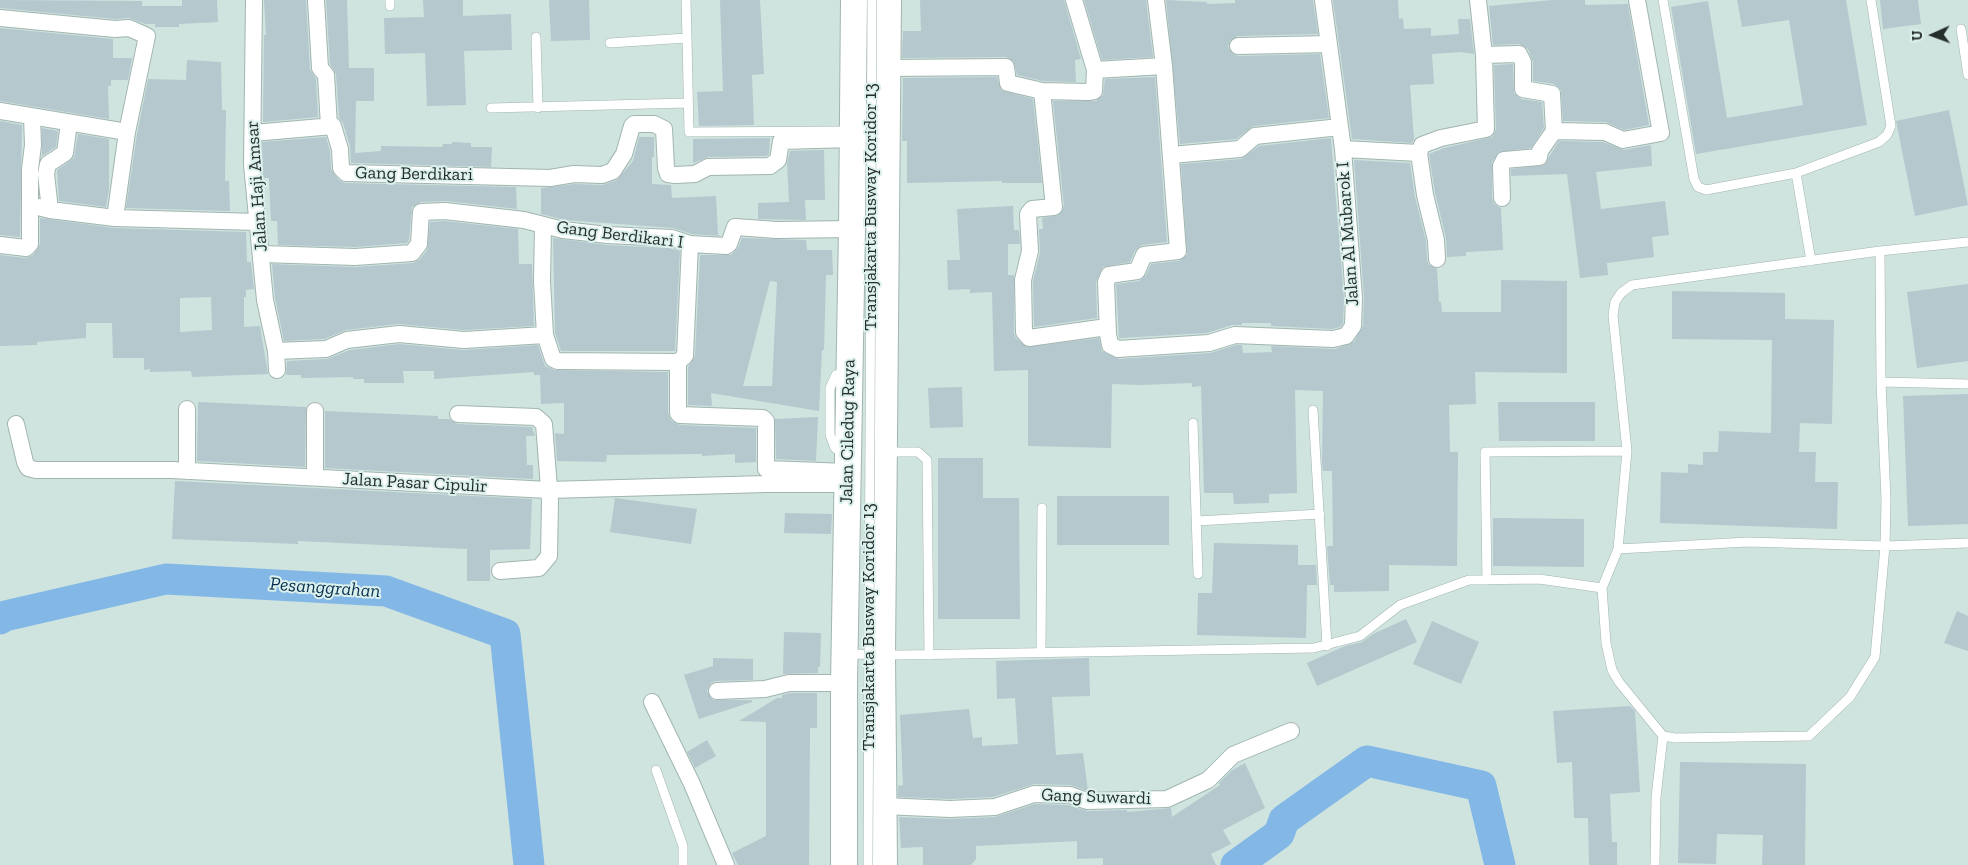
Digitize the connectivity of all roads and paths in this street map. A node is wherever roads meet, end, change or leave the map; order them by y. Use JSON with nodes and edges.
{"nodes":[{"id":1,"x":254,"y":0,"type":"edge"},
{"id":2,"x":316,"y":0,"type":"edge"},
{"id":3,"x":686,"y":0,"type":"edge"},
{"id":4,"x":854,"y":0,"type":"edge"},
{"id":5,"x":872,"y":0,"type":"edge"},
{"id":6,"x":888,"y":0,"type":"edge"},
{"id":7,"x":1074,"y":0,"type":"edge"},
{"id":8,"x":1156,"y":0,"type":"edge"},
{"id":9,"x":1323,"y":0,"type":"edge"},
{"id":10,"x":1478,"y":0,"type":"edge"},
{"id":11,"x":1638,"y":0,"type":"edge"},
{"id":12,"x":1663,"y":0,"type":"edge"},
{"id":13,"x":1871,"y":0,"type":"edge"},
{"id":14,"x":0,"y":18,"type":"edge"},
{"id":15,"x":1961,"y":29,"type":"dead end"},
{"id":16,"x":536,"y":37,"type":"dead end"},
{"id":17,"x":687,"y":38,"type":"junction"},
{"id":18,"x":610,"y":42,"type":"dead end"},
{"id":19,"x":1329,"y":44,"type":"junction"},
{"id":20,"x":1238,"y":46,"type":"dead end"},
{"id":21,"x":1484,"y":55,"type":"junction"},
{"id":22,"x":1164,"y":66,"type":"junction"},
{"id":23,"x":886,"y":68,"type":"junction"},
{"id":24,"x":854,"y":70,"type":"junction"},
{"id":25,"x":1095,"y":70,"type":"junction"},
{"id":26,"x":1968,"y":75,"type":"edge"},
{"id":27,"x":1042,"y":91,"type":"junction"},
{"id":28,"x":688,"y":104,"type":"junction"},
{"id":29,"x":491,"y":108,"type":"dead end"},
{"id":30,"x":538,"y":108,"type":"junction"},
{"id":31,"x":0,"y":111,"type":"edge"},
{"id":32,"x":32,"y":117,"type":"junction"},
{"id":33,"x":69,"y":123,"type":"junction"},
{"id":34,"x":329,"y":126,"type":"junction"},
{"id":35,"x":1340,"y":127,"type":"junction"},
{"id":36,"x":1554,"y":131,"type":"junction"},
{"id":37,"x":127,"y":132,"type":"junction"},
{"id":38,"x":252,"y":134,"type":"junction"},
{"id":39,"x":853,"y":135,"type":"junction"},
{"id":40,"x":1343,"y":148,"type":"junction"},
{"id":41,"x":1419,"y":153,"type":"junction"},
{"id":42,"x":1171,"y":155,"type":"junction"},
{"id":43,"x":1796,"y":173,"type":"junction"},
{"id":44,"x":1502,"y":198,"type":"dead end"},
{"id":45,"x":30,"y":205,"type":"junction"},
{"id":46,"x":50,"y":210,"type":"junction"},
{"id":47,"x":116,"y":218,"type":"junction"},
{"id":48,"x":258,"y":222,"type":"junction"},
{"id":49,"x":543,"y":225,"type":"junction"},
{"id":50,"x":852,"y":229,"type":"junction"},
{"id":51,"x":1968,"y":242,"type":"edge"},
{"id":52,"x":690,"y":244,"type":"junction"},
{"id":53,"x":0,"y":245,"type":"edge"},
{"id":54,"x":1880,"y":251,"type":"junction"},
{"id":55,"x":262,"y":254,"type":"junction"},
{"id":56,"x":1437,"y":259,"type":"dead end"},
{"id":57,"x":1811,"y":261,"type":"junction"},
{"id":58,"x":1107,"y":327,"type":"junction"},
{"id":59,"x":545,"y":335,"type":"junction"},
{"id":60,"x":276,"y":351,"type":"junction"},
{"id":61,"x":678,"y":362,"type":"junction"},
{"id":62,"x":277,"y":370,"type":"dead end"},
{"id":63,"x":1881,"y":382,"type":"junction"},
{"id":64,"x":1968,"y":384,"type":"edge"},
{"id":65,"x":839,"y":404,"type":"junction"},
{"id":66,"x":884,"y":404,"type":"junction"},
{"id":67,"x":187,"y":409,"type":"dead end"},
{"id":68,"x":1314,"y":410,"type":"dead end"},
{"id":69,"x":315,"y":411,"type":"dead end"},
{"id":70,"x":458,"y":414,"type":"dead end"},
{"id":71,"x":1193,"y":423,"type":"dead end"},
{"id":72,"x":16,"y":424,"type":"dead end"},
{"id":73,"x":1627,"y":451,"type":"junction"},
{"id":74,"x":884,"y":452,"type":"junction"},
{"id":75,"x":187,"y":470,"type":"junction"},
{"id":76,"x":847,"y":472,"type":"junction"},
{"id":77,"x":766,"y":476,"type":"junction"},
{"id":78,"x":315,"y":477,"type":"junction"},
{"id":79,"x":548,"y":490,"type":"junction"},
{"id":80,"x":1042,"y":508,"type":"dead end"},
{"id":81,"x":1320,"y":514,"type":"junction"},
{"id":82,"x":1197,"y":521,"type":"junction"},
{"id":83,"x":1968,"y":543,"type":"edge"},
{"id":84,"x":1885,"y":546,"type":"junction"},
{"id":85,"x":1618,"y":549,"type":"junction"},
{"id":86,"x":500,"y":571,"type":"dead end"},
{"id":87,"x":1198,"y":574,"type":"dead end"},
{"id":88,"x":1488,"y":580,"type":"junction"},
{"id":89,"x":1602,"y":588,"type":"junction"},
{"id":90,"x":1327,"y":646,"type":"junction"},
{"id":91,"x":1040,"y":653,"type":"junction"},
{"id":92,"x":844,"y":654,"type":"junction"},
{"id":93,"x":882,"y":654,"type":"junction"},
{"id":94,"x":929,"y":655,"type":"junction"},
{"id":95,"x":844,"y":683,"type":"junction"},
{"id":96,"x":717,"y":691,"type":"dead end"},
{"id":97,"x":652,"y":702,"type":"dead end"},
{"id":98,"x":1291,"y":731,"type":"dead end"},
{"id":99,"x":1663,"y":736,"type":"junction"},
{"id":100,"x":656,"y":770,"type":"dead end"},
{"id":101,"x":884,"y":806,"type":"junction"},
{"id":102,"x":683,"y":865,"type":"edge"},
{"id":103,"x":726,"y":865,"type":"edge"},
{"id":104,"x":844,"y":865,"type":"edge"},
{"id":105,"x":868,"y":865,"type":"edge"},
{"id":106,"x":884,"y":865,"type":"edge"},
{"id":107,"x":1655,"y":865,"type":"edge"}],
"edges":[{"from":1,"to":38,"type":"street","name":"Jalan Haji Amsar"},
{"from":2,"to":34,"type":"street"},
{"from":3,"to":17,"type":"lane"},
{"from":4,"to":24,"type":"main road","name":"Jalan Ciledug Raya"},
{"from":5,"to":105,"type":"lane","name":"Transjakarta Busway Koridor 13","bridge":true},
{"from":6,"to":23,"type":"main road","name":"Jalan Ciledug Raya"},
{"from":7,"to":25,"type":"street"},
{"from":8,"to":22,"type":"street"},
{"from":9,"to":19,"type":"street","name":"Jalan Al Mubarok I"},
{"from":10,"to":21,"type":"street"},
{"from":11,"to":36,"type":"street"},
{"from":12,"to":43,"type":"lane"},
{"from":13,"to":43,"type":"lane"},
{"from":14,"to":37,"type":"street"},
{"from":15,"to":26,"type":"lane"},
{"from":16,"to":30,"type":"lane"},
{"from":17,"to":18,"type":"lane"},
{"from":17,"to":28,"type":"lane"},
{"from":19,"to":20,"type":"street"},
{"from":19,"to":35,"type":"street","name":"Jalan Al Mubarok I"},
{"from":21,"to":36,"type":"street"},
{"from":21,"to":41,"type":"street"},
{"from":22,"to":25,"type":"street"},
{"from":22,"to":42,"type":"street"},
{"from":23,"to":24,"type":"main road"},
{"from":23,"to":27,"type":"street"},
{"from":23,"to":66,"type":"main road","name":"Jalan Ciledug Raya"},
{"from":24,"to":39,"type":"main road","name":"Jalan Ciledug Raya"},
{"from":25,"to":27,"type":"street"},
{"from":27,"to":58,"type":"street"},
{"from":28,"to":30,"type":"lane"},
{"from":28,"to":39,"type":"lane"},
{"from":29,"to":30,"type":"lane"},
{"from":31,"to":32,"type":"street"},
{"from":32,"to":33,"type":"street"},
{"from":32,"to":45,"type":"street"},
{"from":33,"to":37,"type":"street"},
{"from":33,"to":46,"type":"street"},
{"from":34,"to":38,"type":"street"},
{"from":34,"to":39,"type":"street","name":"Gang Berdikari"},
{"from":35,"to":40,"type":"street","name":"Jalan Al Mubarok I"},
{"from":35,"to":42,"type":"street"},
{"from":36,"to":44,"type":"street"},
{"from":37,"to":47,"type":"street"},
{"from":38,"to":48,"type":"street","name":"Jalan Haji Amsar"},
{"from":39,"to":50,"type":"main road","name":"Jalan Ciledug Raya"},
{"from":40,"to":41,"type":"street"},
{"from":40,"to":58,"type":"street","name":"Jalan Al Mubarok I"},
{"from":41,"to":56,"type":"street"},
{"from":42,"to":58,"type":"street"},
{"from":43,"to":57,"type":"lane"},
{"from":45,"to":46,"type":"street"},
{"from":45,"to":53,"type":"street"},
{"from":46,"to":47,"type":"street"},
{"from":47,"to":48,"type":"street"},
{"from":48,"to":55,"type":"street","name":"Jalan Haji Amsar"},
{"from":49,"to":52,"type":"street","name":"Gang Berdikari I"},
{"from":49,"to":55,"type":"street","name":"Gang Berdikari I"},
{"from":49,"to":59,"type":"street"},
{"from":50,"to":52,"type":"street","name":"Gang Berdikari I"},
{"from":50,"to":65,"type":"main road","name":"Jalan Ciledug Raya"},
{"from":51,"to":54,"type":"lane"},
{"from":52,"to":61,"type":"street"},
{"from":54,"to":57,"type":"lane"},
{"from":54,"to":63,"type":"lane"},
{"from":55,"to":60,"type":"street","name":"Jalan Haji Amsar"},
{"from":57,"to":73,"type":"lane"},
{"from":59,"to":60,"type":"street"},
{"from":59,"to":61,"type":"street"},
{"from":60,"to":62,"type":"street","name":"Jalan Haji Amsar"},
{"from":61,"to":77,"type":"street"},
{"from":63,"to":64,"type":"lane"},
{"from":63,"to":84,"type":"lane"},
{"from":65,"to":66,"type":"main road"},
{"from":65,"to":76,"type":"main road","name":"Jalan Ciledug Raya"},
{"from":66,"to":74,"type":"main road","name":"Jalan Ciledug Raya"},
{"from":67,"to":75,"type":"street"},
{"from":68,"to":81,"type":"lane"},
{"from":69,"to":78,"type":"street"},
{"from":70,"to":79,"type":"street"},
{"from":71,"to":82,"type":"lane"},
{"from":72,"to":75,"type":"street","name":"Jalan Pasar Cipulir"},
{"from":73,"to":85,"type":"lane"},
{"from":73,"to":88,"type":"lane"},
{"from":74,"to":93,"type":"main road","name":"Jalan Ciledug Raya"},
{"from":74,"to":94,"type":"lane"},
{"from":75,"to":78,"type":"street","name":"Jalan Pasar Cipulir"},
{"from":76,"to":77,"type":"street","name":"Jalan Pasar Cipulir"},
{"from":76,"to":92,"type":"main road","name":"Jalan Ciledug Raya"},
{"from":77,"to":79,"type":"street","name":"Jalan Pasar Cipulir"},
{"from":78,"to":79,"type":"street","name":"Jalan Pasar Cipulir"},
{"from":79,"to":86,"type":"street"},
{"from":80,"to":91,"type":"lane"},
{"from":81,"to":82,"type":"lane"},
{"from":81,"to":90,"type":"lane"},
{"from":82,"to":87,"type":"lane"},
{"from":83,"to":84,"type":"lane"},
{"from":84,"to":85,"type":"lane"},
{"from":84,"to":99,"type":"lane"},
{"from":85,"to":89,"type":"lane"},
{"from":88,"to":89,"type":"lane"},
{"from":88,"to":90,"type":"lane"},
{"from":89,"to":99,"type":"lane"},
{"from":90,"to":91,"type":"lane"},
{"from":91,"to":94,"type":"lane"},
{"from":92,"to":93,"type":"lane"},
{"from":92,"to":95,"type":"main road","name":"Jalan Ciledug Raya"},
{"from":93,"to":94,"type":"lane"},
{"from":93,"to":101,"type":"main road","name":"Jalan Ciledug Raya"},
{"from":95,"to":96,"type":"street"},
{"from":95,"to":104,"type":"main road","name":"Jalan Ciledug Raya"},
{"from":97,"to":103,"type":"street"},
{"from":98,"to":101,"type":"street","name":"Gang Suwardi"},
{"from":99,"to":107,"type":"lane"},
{"from":100,"to":102,"type":"lane"},
{"from":101,"to":106,"type":"main road","name":"Jalan Ciledug Raya"}]}
